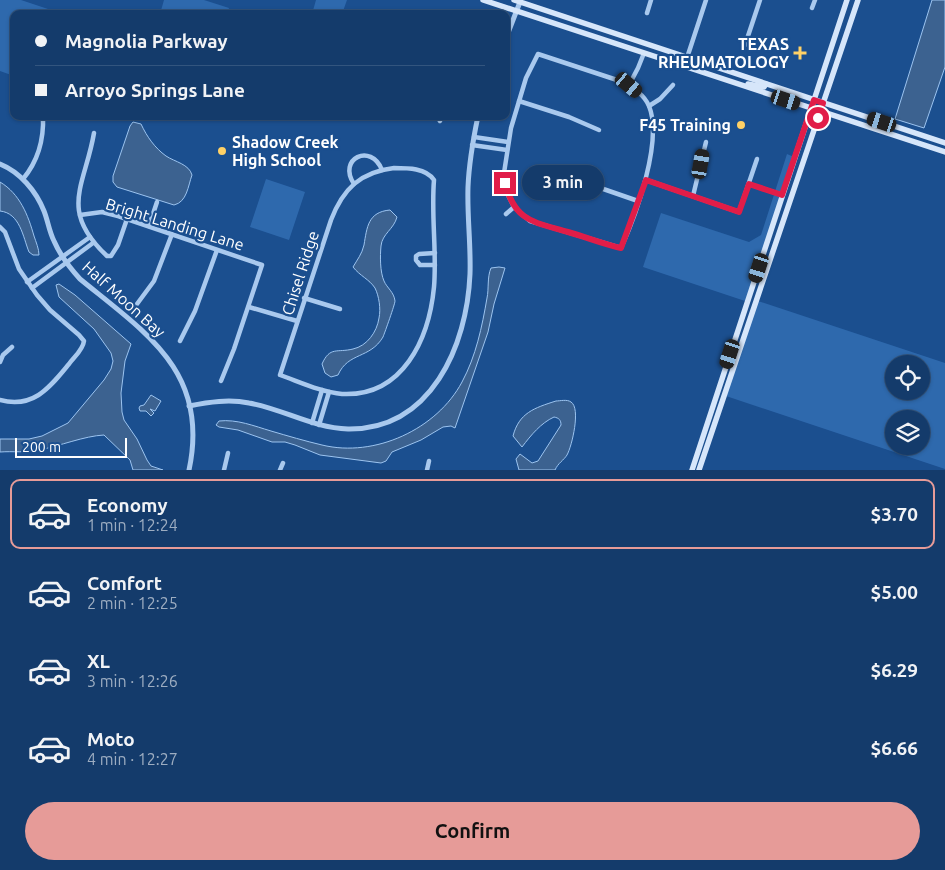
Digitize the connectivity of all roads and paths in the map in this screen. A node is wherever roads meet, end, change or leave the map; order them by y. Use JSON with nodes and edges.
{"nodes":[{"id":1,"x":483,"y":0,"type":"edge"},
{"id":2,"x":651,"y":0,"type":"edge"},
{"id":3,"x":706,"y":0,"type":"edge"},
{"id":4,"x":760,"y":0,"type":"edge"},
{"id":5,"x":814,"y":0,"type":"edge"},
{"id":6,"x":847,"y":0,"type":"edge"},
{"id":7,"x":858,"y":0,"type":"edge"},
{"id":8,"x":518,"y":1,"type":"edge"},
{"id":9,"x":812,"y":8,"type":"dead end"},
{"id":10,"x":516,"y":11,"type":"junction"},
{"id":11,"x":647,"y":13,"type":"dead end"},
{"id":12,"x":510,"y":27,"type":"edge"},
{"id":13,"x":745,"y":45,"type":"dead end"},
{"id":14,"x":831,"y":50,"type":"junction"},
{"id":15,"x":644,"y":53,"type":"junction"},
{"id":16,"x":840,"y":53,"type":"junction"},
{"id":17,"x":686,"y":58,"type":"junction"},
{"id":18,"x":684,"y":67,"type":"junction"},
{"id":19,"x":731,"y":82,"type":"junction"},
{"id":20,"x":766,"y":84,"type":"junction"},
{"id":21,"x":629,"y":85,"type":"junction"},
{"id":22,"x":673,"y":85,"type":"dead end"},
{"id":23,"x":767,"y":94,"type":"junction"},
{"id":24,"x":799,"y":95,"type":"junction"},
{"id":25,"x":814,"y":100,"type":"junction"},
{"id":26,"x":519,"y":102,"type":"junction"},
{"id":27,"x":823,"y":103,"type":"junction"},
{"id":28,"x":649,"y":106,"type":"junction"},
{"id":29,"x":811,"y":109,"type":"junction"},
{"id":30,"x":820,"y":112,"type":"junction"},
{"id":31,"x":43,"y":120,"type":"edge"},
{"id":32,"x":477,"y":120,"type":"edge"},
{"id":33,"x":599,"y":130,"type":"dead end"},
{"id":34,"x":94,"y":133,"type":"dead end"},
{"id":35,"x":474,"y":137,"type":"junction"},
{"id":36,"x":508,"y":142,"type":"junction"},
{"id":37,"x":706,"y":142,"type":"dead end"},
{"id":38,"x":942,"y":143,"type":"edge"},
{"id":39,"x":472,"y":145,"type":"junction"},
{"id":40,"x":937,"y":149,"type":"junction"},
{"id":41,"x":507,"y":150,"type":"junction"},
{"id":42,"x":945,"y":152,"type":"edge"},
{"id":43,"x":757,"y":159,"type":"dead end"},
{"id":44,"x":0,"y":164,"type":"edge"},
{"id":45,"x":382,"y":170,"type":"junction"},
{"id":46,"x":560,"y":174,"type":"dead end"},
{"id":47,"x":23,"y":179,"type":"junction"},
{"id":48,"x":646,"y":180,"type":"junction"},
{"id":49,"x":354,"y":184,"type":"junction"},
{"id":50,"x":749,"y":184,"type":"junction"},
{"id":51,"x":782,"y":195,"type":"junction"},
{"id":52,"x":693,"y":196,"type":"junction"},
{"id":53,"x":638,"y":201,"type":"junction"},
{"id":54,"x":157,"y":202,"type":"dead end"},
{"id":55,"x":514,"y":207,"type":"junction"},
{"id":56,"x":506,"y":214,"type":"dead end"},
{"id":57,"x":80,"y":215,"type":"junction"},
{"id":58,"x":127,"y":219,"type":"junction"},
{"id":59,"x":149,"y":226,"type":"junction"},
{"id":60,"x":0,"y":227,"type":"edge"},
{"id":61,"x":172,"y":234,"type":"junction"},
{"id":62,"x":90,"y":237,"type":"junction"},
{"id":63,"x":93,"y":243,"type":"junction"},
{"id":64,"x":775,"y":245,"type":"junction"},
{"id":65,"x":217,"y":250,"type":"junction"},
{"id":66,"x":434,"y":253,"type":"junction"},
{"id":67,"x":63,"y":257,"type":"junction"},
{"id":68,"x":67,"y":262,"type":"junction"},
{"id":69,"x":435,"y":265,"type":"junction"},
{"id":70,"x":27,"y":282,"type":"junction"},
{"id":71,"x":32,"y":288,"type":"junction"},
{"id":72,"x":304,"y":298,"type":"junction"},
{"id":73,"x":137,"y":304,"type":"dead end"},
{"id":74,"x":248,"y":307,"type":"junction"},
{"id":75,"x":340,"y":309,"type":"dead end"},
{"id":76,"x":297,"y":321,"type":"junction"},
{"id":77,"x":180,"y":341,"type":"dead end"},
{"id":78,"x":12,"y":347,"type":"dead end"},
{"id":79,"x":0,"y":362,"type":"edge"},
{"id":80,"x":220,"y":381,"type":"dead end"},
{"id":81,"x":322,"y":390,"type":"junction"},
{"id":82,"x":329,"y":392,"type":"junction"},
{"id":83,"x":716,"y":396,"type":"junction"},
{"id":84,"x":0,"y":400,"type":"edge"},
{"id":85,"x":189,"y":406,"type":"junction"},
{"id":86,"x":312,"y":422,"type":"junction"},
{"id":87,"x":319,"y":425,"type":"junction"},
{"id":88,"x":710,"y":438,"type":"junction"},
{"id":89,"x":228,"y":453,"type":"dead end"},
{"id":90,"x":429,"y":461,"type":"dead end"},
{"id":91,"x":283,"y":463,"type":"dead end"},
{"id":92,"x":188,"y":470,"type":"edge"},
{"id":93,"x":224,"y":470,"type":"edge"},
{"id":94,"x":280,"y":470,"type":"edge"},
{"id":95,"x":428,"y":470,"type":"edge"},
{"id":96,"x":692,"y":470,"type":"edge"},
{"id":97,"x":699,"y":470,"type":"edge"}],
"edges":[{"from":1,"to":10,"type":"main road"},
{"from":2,"to":11,"type":"street"},
{"from":3,"to":17,"type":"street"},
{"from":4,"to":13,"type":"street"},
{"from":5,"to":9,"type":"street"},
{"from":6,"to":14,"type":"main road"},
{"from":7,"to":16,"type":"main road"},
{"from":8,"to":10,"type":"street"},
{"from":8,"to":17,"type":"main road"},
{"from":10,"to":12,"type":"street"},
{"from":10,"to":15,"type":"main road"},
{"from":14,"to":16,"type":"street"},
{"from":14,"to":25,"type":"main road"},
{"from":15,"to":18,"type":"main road"},
{"from":15,"to":21,"type":"street"},
{"from":16,"to":27,"type":"main road"},
{"from":17,"to":18,"type":"street"},
{"from":17,"to":20,"type":"main road"},
{"from":18,"to":19,"type":"main road"},
{"from":19,"to":20,"type":"main road"},
{"from":19,"to":23,"type":"main road"},
{"from":20,"to":24,"type":"main road"},
{"from":21,"to":26,"type":"street"},
{"from":21,"to":28,"type":"street"},
{"from":22,"to":28,"type":"street"},
{"from":23,"to":24,"type":"main road"},
{"from":23,"to":29,"type":"main road"},
{"from":24,"to":25,"type":"main road"},
{"from":25,"to":27,"type":"main road"},
{"from":25,"to":29,"type":"main road"},
{"from":26,"to":33,"type":"street"},
{"from":26,"to":36,"type":"street"},
{"from":27,"to":30,"type":"main road"},
{"from":27,"to":38,"type":"main road"},
{"from":28,"to":48,"type":"street"},
{"from":29,"to":30,"type":"main road"},
{"from":29,"to":51,"type":"main road"},
{"from":30,"to":40,"type":"main road"},
{"from":30,"to":64,"type":"main road"},
{"from":31,"to":47,"type":"street"},
{"from":32,"to":35,"type":"street"},
{"from":34,"to":57,"type":"street"},
{"from":35,"to":36,"type":"street"},
{"from":35,"to":39,"type":"street"},
{"from":36,"to":41,"type":"street"},
{"from":37,"to":52,"type":"street"},
{"from":38,"to":40,"type":"main road"},
{"from":39,"to":41,"type":"street"},
{"from":39,"to":87,"type":"street"},
{"from":40,"to":42,"type":"main road"},
{"from":41,"to":55,"type":"street"},
{"from":43,"to":50,"type":"street"},
{"from":44,"to":47,"type":"street","name":"Half Moon Bay"},
{"from":45,"to":49,"type":"street"},
{"from":45,"to":49,"type":"street"},
{"from":45,"to":66,"type":"street"},
{"from":46,"to":53,"type":"street"},
{"from":47,"to":67,"type":"street","name":"Half Moon Bay"},
{"from":48,"to":52,"type":"street"},
{"from":48,"to":53,"type":"street"},
{"from":49,"to":72,"type":"street","name":"Chisel Ridge"},
{"from":50,"to":51,"type":"street"},
{"from":50,"to":52,"type":"street"},
{"from":51,"to":64,"type":"main road"},
{"from":51,"to":83,"type":"main road"},
{"from":53,"to":55,"type":"street"},
{"from":54,"to":59,"type":"street"},
{"from":55,"to":56,"type":"street"},
{"from":57,"to":58,"type":"street","name":"Bright Landing Lane"},
{"from":57,"to":62,"type":"street"},
{"from":58,"to":59,"type":"street","name":"Bright Landing Lane"},
{"from":58,"to":63,"type":"street"},
{"from":59,"to":61,"type":"street","name":"Bright Landing Lane"},
{"from":60,"to":70,"type":"street"},
{"from":61,"to":65,"type":"street","name":"Bright Landing Lane"},
{"from":61,"to":73,"type":"street"},
{"from":62,"to":63,"type":"street"},
{"from":62,"to":67,"type":"street"},
{"from":63,"to":68,"type":"street"},
{"from":64,"to":88,"type":"main road"},
{"from":65,"to":74,"type":"street","name":"Bright Landing Lane"},
{"from":65,"to":77,"type":"street"},
{"from":66,"to":69,"type":"street"},
{"from":66,"to":69,"type":"street"},
{"from":67,"to":68,"type":"street","name":"Half Moon Bay"},
{"from":67,"to":70,"type":"street"},
{"from":68,"to":71,"type":"street"},
{"from":68,"to":85,"type":"street","name":"Half Moon Bay"},
{"from":69,"to":82,"type":"street"},
{"from":70,"to":71,"type":"street"},
{"from":71,"to":84,"type":"street"},
{"from":72,"to":75,"type":"street"},
{"from":72,"to":76,"type":"street","name":"Chisel Ridge"},
{"from":74,"to":76,"type":"street"},
{"from":74,"to":80,"type":"street"},
{"from":76,"to":81,"type":"street","name":"Chisel Ridge"},
{"from":78,"to":79,"type":"street"},
{"from":81,"to":82,"type":"street"},
{"from":81,"to":86,"type":"street"},
{"from":82,"to":87,"type":"street"},
{"from":83,"to":88,"type":"main road"},
{"from":83,"to":96,"type":"main road"},
{"from":85,"to":86,"type":"street"},
{"from":85,"to":92,"type":"street","name":"Half Moon Bay"},
{"from":86,"to":87,"type":"street"},
{"from":88,"to":97,"type":"main road"},
{"from":89,"to":93,"type":"street"},
{"from":90,"to":95,"type":"street"},
{"from":91,"to":94,"type":"street"}]}
